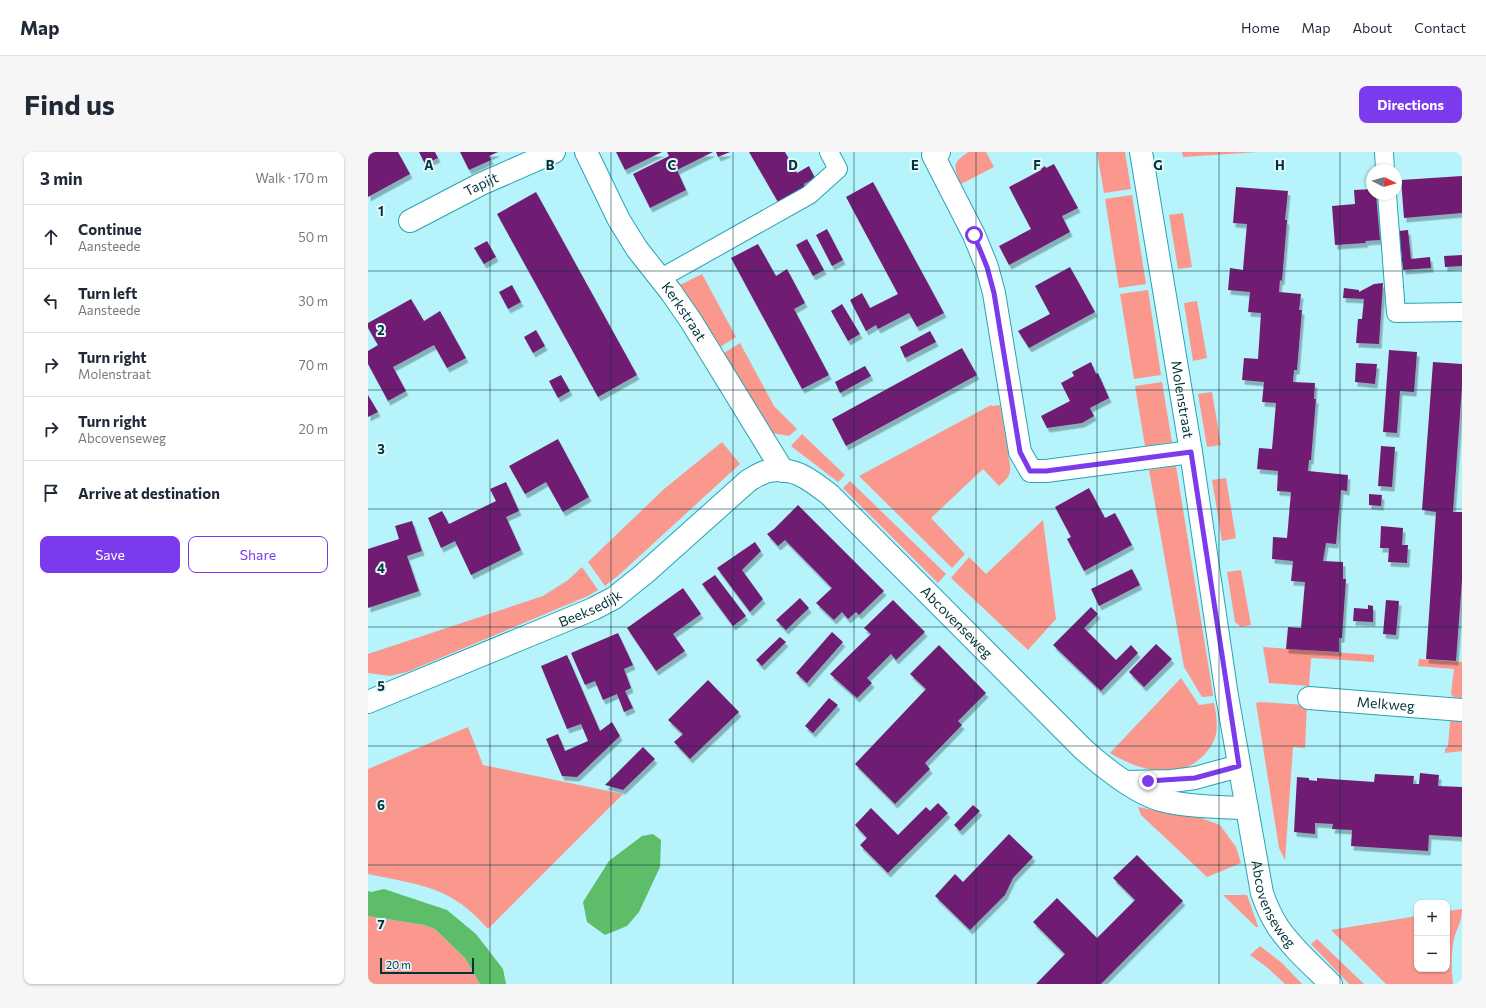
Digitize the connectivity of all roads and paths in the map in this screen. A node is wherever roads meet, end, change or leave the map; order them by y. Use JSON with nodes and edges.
{"nodes":[{"id":1,"x":554,"y":152,"type":"edge"},
{"id":2,"x":586,"y":152,"type":"edge"},
{"id":3,"x":829,"y":152,"type":"edge"},
{"id":4,"x":938,"y":152,"type":"edge"},
{"id":5,"x":1141,"y":152,"type":"edge"},
{"id":6,"x":1384,"y":152,"type":"edge"},
{"id":7,"x":1385,"y":164,"type":"edge"},
{"id":8,"x":1387,"y":200,"type":"edge"},
{"id":9,"x":410,"y":221,"type":"dead end"},
{"id":10,"x":661,"y":278,"type":"junction"},
{"id":11,"x":1462,"y":312,"type":"edge"},
{"id":12,"x":1191,"y":452,"type":"junction"},
{"id":13,"x":783,"y":471,"type":"junction"},
{"id":14,"x":1309,"y":698,"type":"dead end"},
{"id":15,"x":368,"y":702,"type":"edge"},
{"id":16,"x":1462,"y":710,"type":"edge"},
{"id":17,"x":1239,"y":766,"type":"junction"},
{"id":18,"x":1126,"y":782,"type":"junction"},
{"id":19,"x":1247,"y":808,"type":"junction"},
{"id":20,"x":1330,"y":984,"type":"edge"}],
"edges":[{"from":1,"to":9,"type":"street","name":"Tapijt"},
{"from":2,"to":10,"type":"street","name":"Kerkstraat"},
{"from":3,"to":10,"type":"lane"},
{"from":4,"to":12,"type":"street"},
{"from":5,"to":12,"type":"street","name":"Molenstraat"},
{"from":6,"to":7,"type":"lane"},
{"from":8,"to":11,"type":"lane"},
{"from":10,"to":13,"type":"street","name":"Kerkstraat"},
{"from":12,"to":17,"type":"street","name":"Molenstraat"},
{"from":13,"to":15,"type":"street","name":"Beeksedijk"},
{"from":13,"to":18,"type":"street","name":"Abcovenseweg"},
{"from":14,"to":16,"type":"street","name":"Melkweg"},
{"from":17,"to":18,"type":"street"},
{"from":17,"to":19,"type":"street","name":"Abcovenseweg"},
{"from":18,"to":19,"type":"street","name":"Abcovenseweg"},
{"from":19,"to":20,"type":"street","name":"Abcovenseweg"}]}
